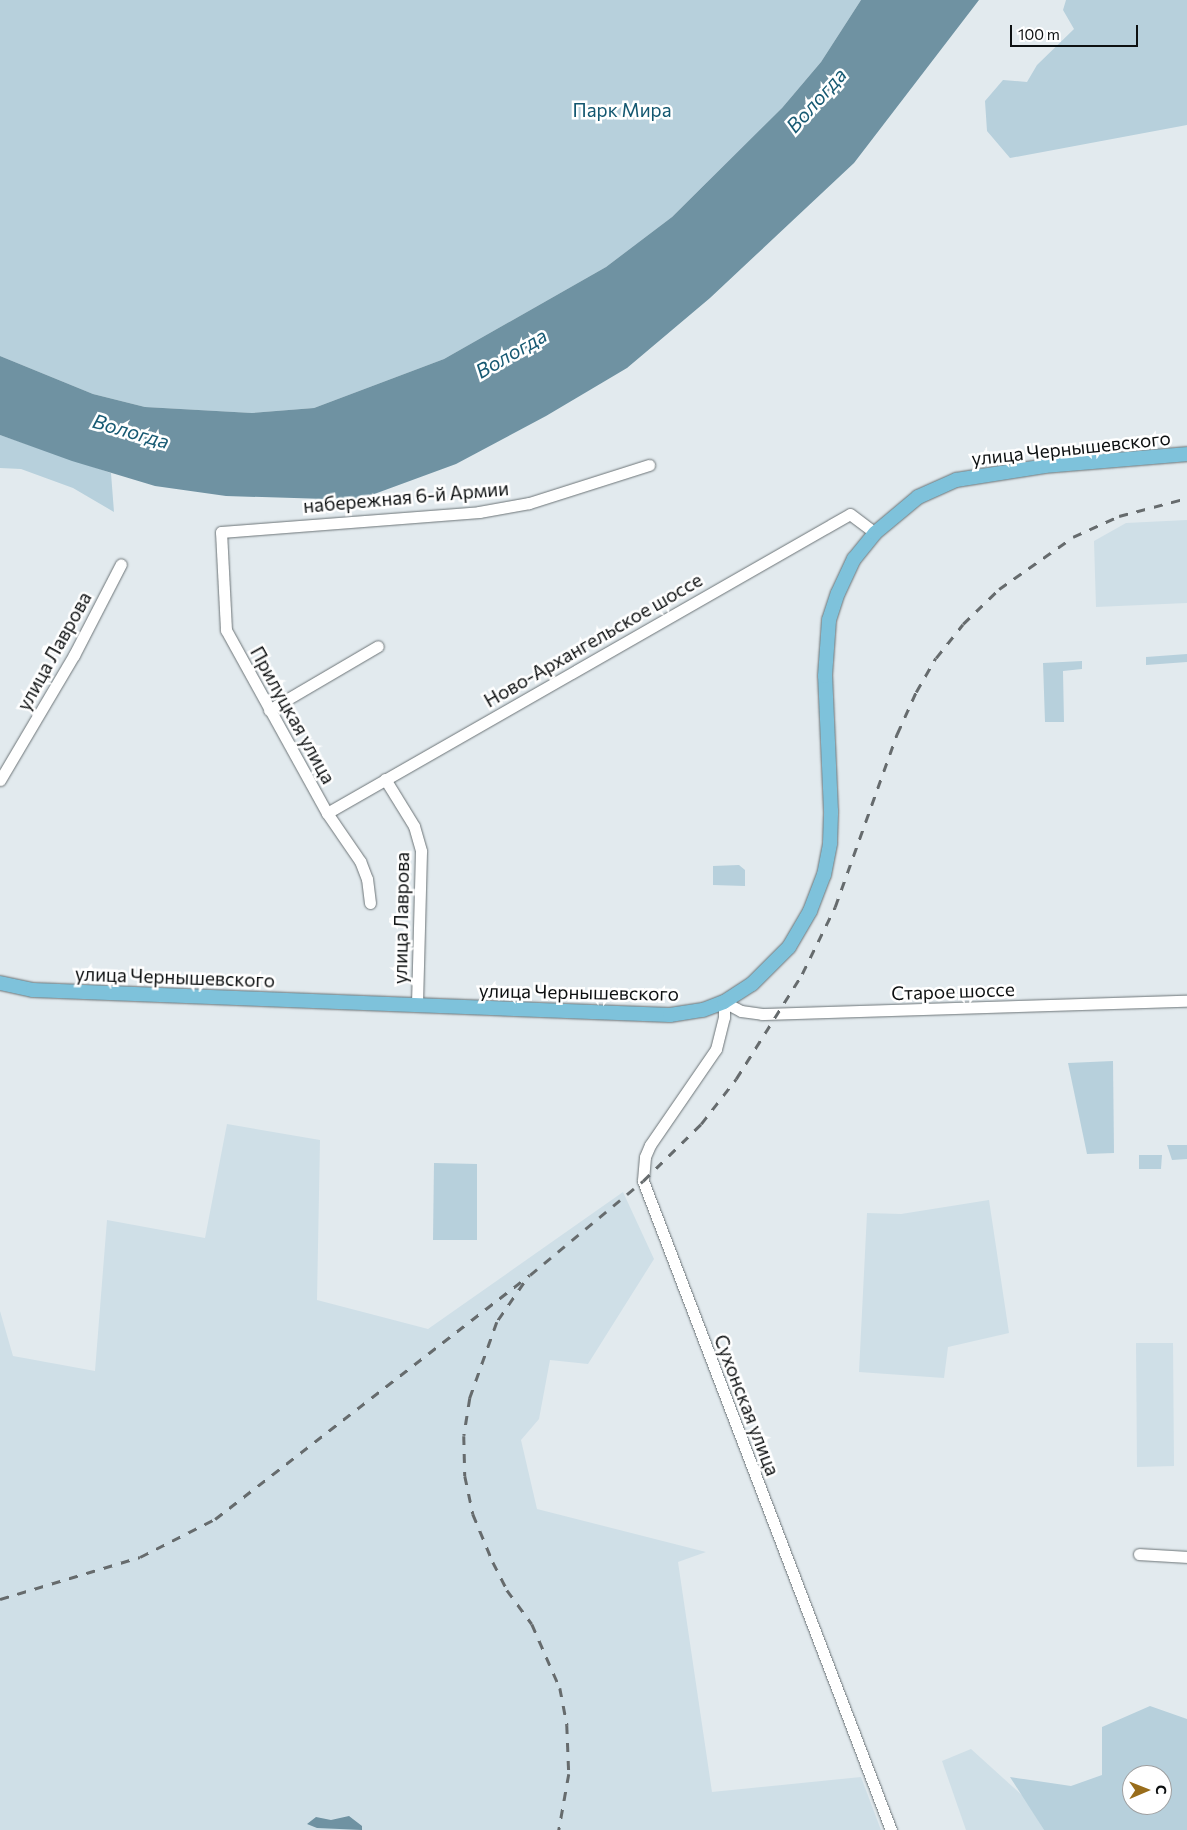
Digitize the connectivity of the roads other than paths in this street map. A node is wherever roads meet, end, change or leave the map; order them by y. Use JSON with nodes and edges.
{"nodes":[{"id":1,"x":1187,"y":454,"type":"edge"},
{"id":2,"x":649,"y":465,"type":"dead end"},
{"id":3,"x":221,"y":532,"type":"joint"},
{"id":4,"x":874,"y":533,"type":"junction"},
{"id":5,"x":121,"y":564,"type":"dead end"},
{"id":6,"x":378,"y":646,"type":"dead end"},
{"id":7,"x":269,"y":710,"type":"junction"},
{"id":8,"x":385,"y":779,"type":"junction"},
{"id":9,"x":0,"y":780,"type":"edge"},
{"id":10,"x":327,"y":813,"type":"junction"},
{"id":11,"x":370,"y":903,"type":"dead end"},
{"id":12,"x":0,"y":983,"type":"edge"},
{"id":13,"x":1187,"y":1001,"type":"edge"},
{"id":14,"x":724,"y":1002,"type":"junction"},
{"id":15,"x":417,"y":1006,"type":"junction"},
{"id":16,"x":1139,"y":1554,"type":"dead end"},
{"id":17,"x":1187,"y":1557,"type":"edge"},
{"id":18,"x":891,"y":1830,"type":"edge"}],
"edges":[{"from":1,"to":4,"type":"main road","name":"улица Чернышевского"},
{"from":2,"to":3,"type":"street","name":"набережная 6-й Армии"},
{"from":3,"to":7,"type":"street","name":"Прилуцкая улица"},
{"from":4,"to":8,"type":"street","name":"Ново-Архангельское шоссе"},
{"from":4,"to":14,"type":"main road","name":"улица Чернышевского"},
{"from":5,"to":9,"type":"street","name":"улица Лаврова"},
{"from":6,"to":7,"type":"street"},
{"from":7,"to":10,"type":"street","name":"Прилуцкая улица"},
{"from":8,"to":10,"type":"street","name":"Ново-Архангельское шоссе"},
{"from":8,"to":15,"type":"street","name":"улица Лаврова"},
{"from":10,"to":11,"type":"street","name":"Прилуцкая улица"},
{"from":12,"to":15,"type":"main road","name":"улица Чернышевского"},
{"from":13,"to":14,"type":"street","name":"Старое шоссе"},
{"from":14,"to":15,"type":"main road","name":"улица Чернышевского"},
{"from":14,"to":18,"type":"street","name":"Сухонская улица"},
{"from":16,"to":17,"type":"street"}]}
